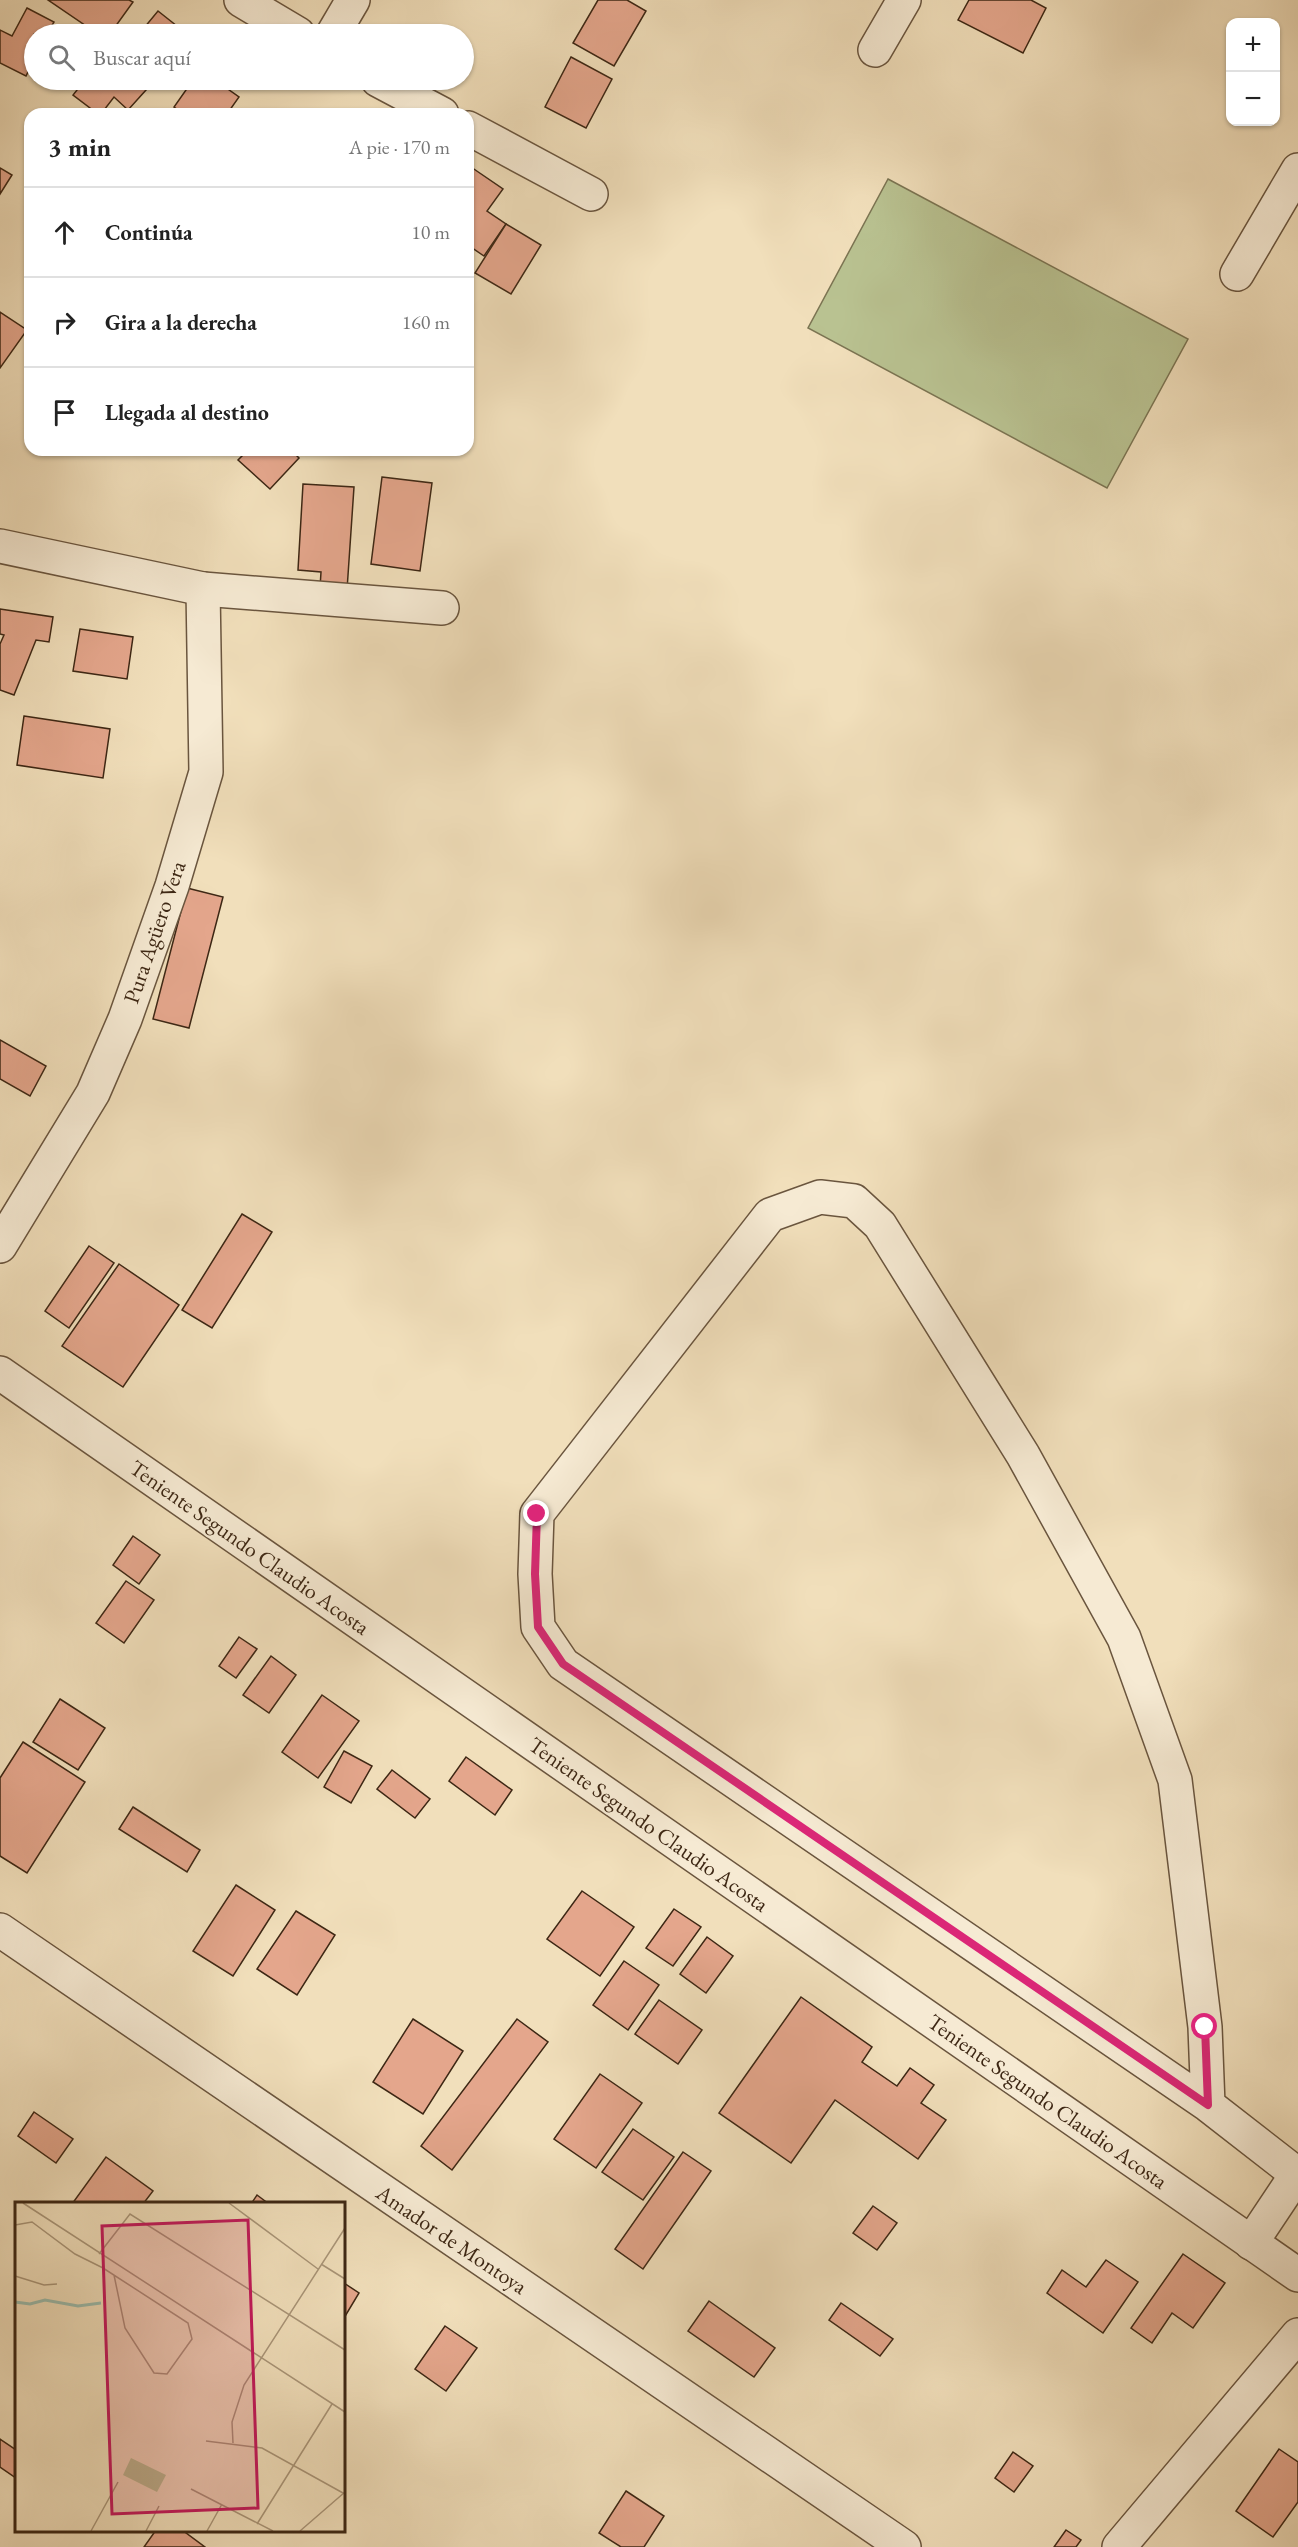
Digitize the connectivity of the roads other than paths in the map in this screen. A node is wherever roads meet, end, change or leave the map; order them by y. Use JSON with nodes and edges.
{"nodes":[{"id":1,"x":241,"y":0,"type":"edge"},
{"id":2,"x":353,"y":0,"type":"edge"},
{"id":3,"x":904,"y":0,"type":"edge"},
{"id":4,"x":281,"y":24,"type":"edge"},
{"id":5,"x":339,"y":24,"type":"edge"},
{"id":6,"x":875,"y":50,"type":"dead end"},
{"id":7,"x":397,"y":90,"type":"edge"},
{"id":8,"x":431,"y":108,"type":"edge"},
{"id":9,"x":474,"y":131,"type":"edge"},
{"id":10,"x":1298,"y":170,"type":"edge"},
{"id":11,"x":591,"y":194,"type":"dead end"},
{"id":12,"x":1237,"y":274,"type":"dead end"},
{"id":13,"x":0,"y":546,"type":"edge"},
{"id":14,"x":203,"y":590,"type":"junction"},
{"id":15,"x":442,"y":608,"type":"dead end"},
{"id":16,"x":0,"y":1246,"type":"edge"},
{"id":17,"x":0,"y":1373,"type":"edge"},
{"id":18,"x":0,"y":1930,"type":"edge"},
{"id":19,"x":1208,"y":2105,"type":"junction"},
{"id":20,"x":1297,"y":2175,"type":"edge"},
{"id":21,"x":1251,"y":2243,"type":"junction"},
{"id":22,"x":1298,"y":2275,"type":"edge"},
{"id":23,"x":1298,"y":2335,"type":"edge"},
{"id":24,"x":904,"y":2547,"type":"edge"},
{"id":25,"x":1119,"y":2547,"type":"edge"}],
"edges":[{"from":1,"to":4,"type":"street"},
{"from":2,"to":5,"type":"street"},
{"from":3,"to":6,"type":"street"},
{"from":7,"to":8,"type":"street"},
{"from":9,"to":11,"type":"street"},
{"from":10,"to":12,"type":"street"},
{"from":13,"to":14,"type":"street"},
{"from":14,"to":15,"type":"street"},
{"from":14,"to":16,"type":"street","name":"Pura Agüero Vera"},
{"from":17,"to":21,"type":"street","name":"Teniente Segundo Claudio Acosta"},
{"from":18,"to":24,"type":"street","name":"Amador de Montoya"},
{"from":19,"to":19,"type":"street"},
{"from":19,"to":20,"type":"street"},
{"from":20,"to":21,"type":"street"},
{"from":21,"to":22,"type":"street","name":"Teniente Segundo Claudio Acosta"},
{"from":23,"to":25,"type":"street"}]}
